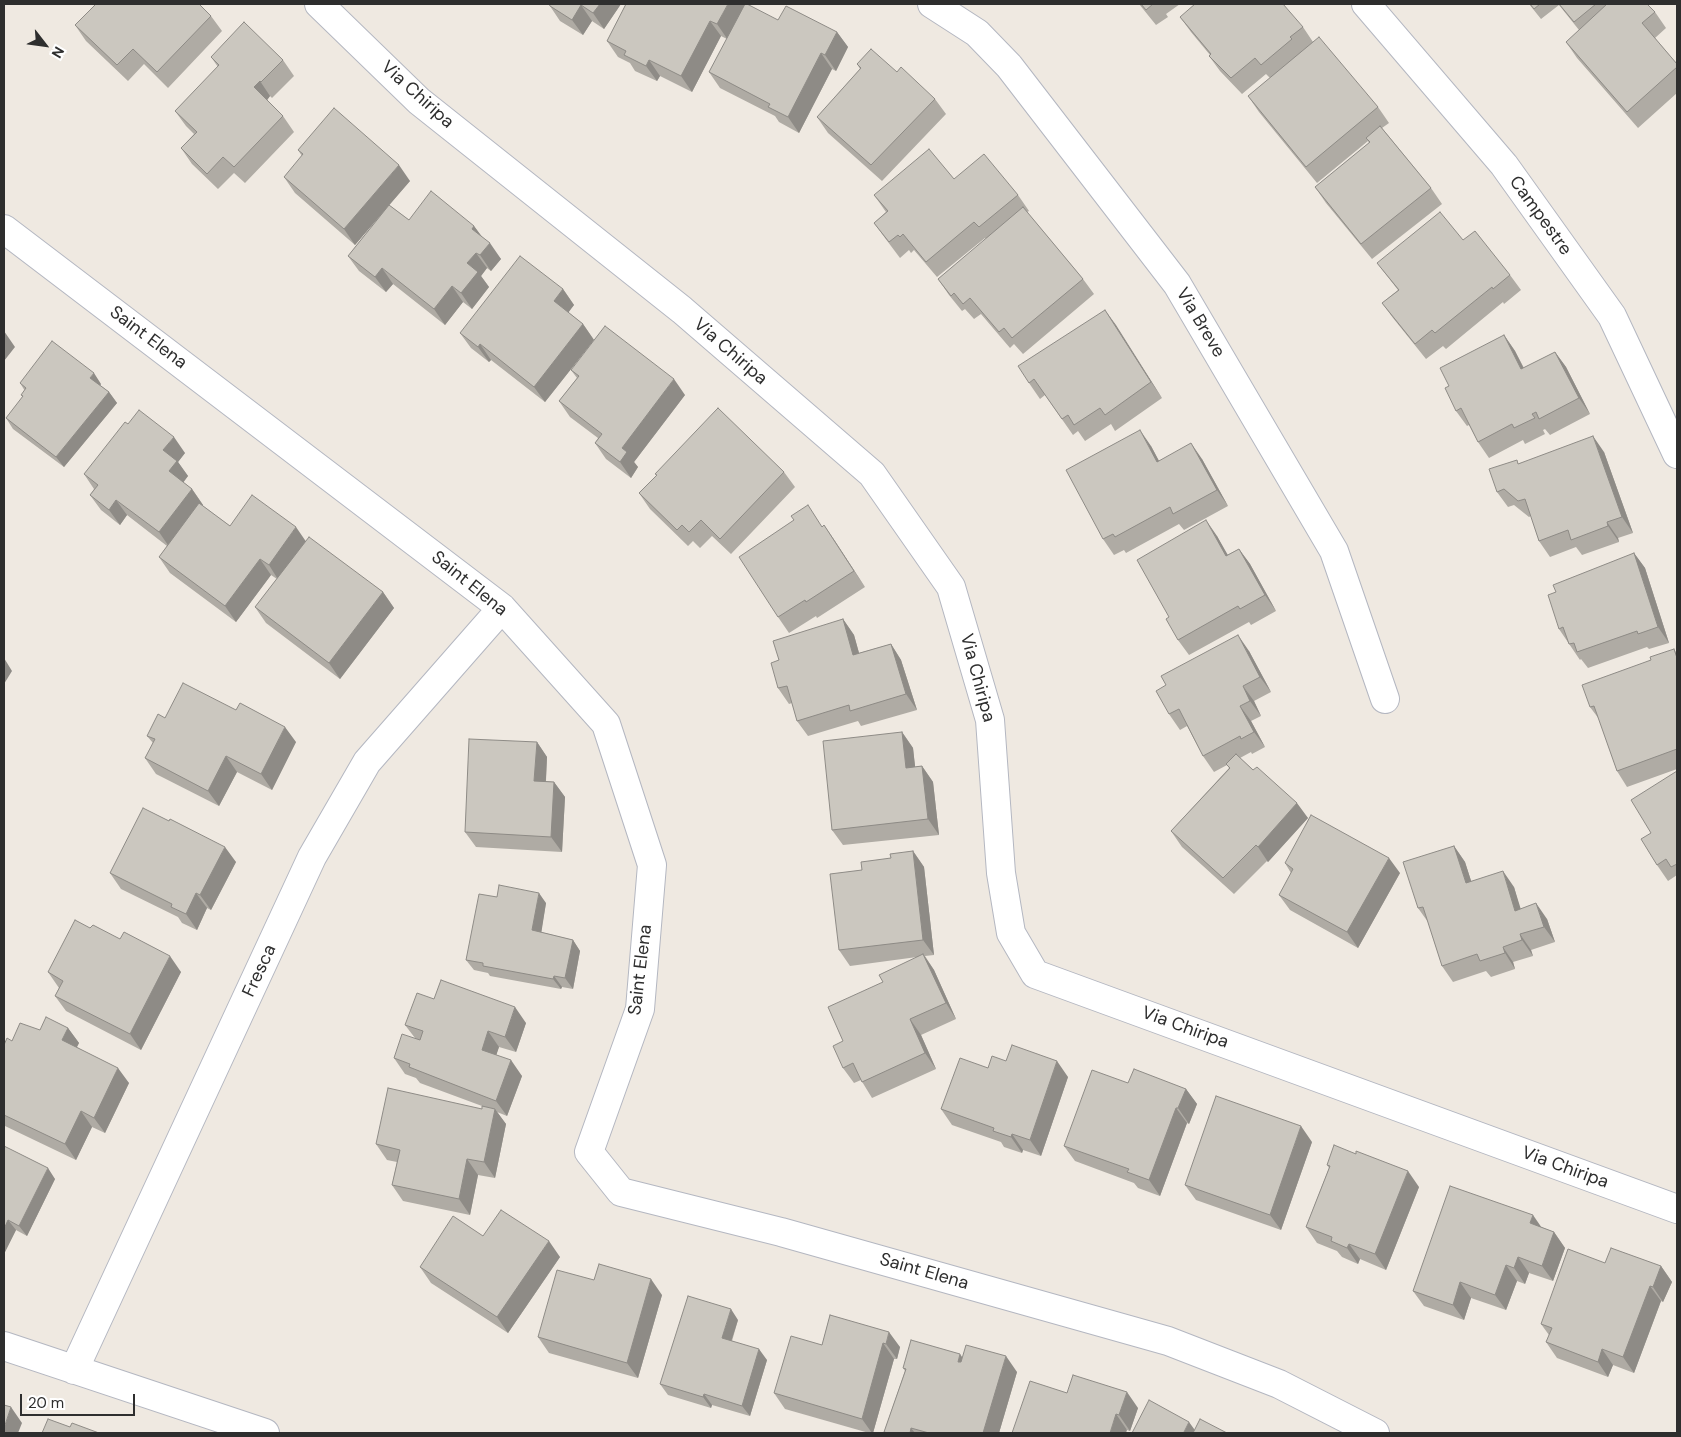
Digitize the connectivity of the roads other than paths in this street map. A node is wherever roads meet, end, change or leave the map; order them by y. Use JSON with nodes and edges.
{"nodes":[{"id":1,"x":319,"y":4,"type":"edge"},
{"id":2,"x":932,"y":4,"type":"edge"},
{"id":3,"x":1366,"y":4,"type":"edge"},
{"id":4,"x":4,"y":229,"type":"edge"},
{"id":5,"x":1677,"y":454,"type":"edge"},
{"id":6,"x":502,"y":608,"type":"junction"},
{"id":7,"x":1385,"y":699,"type":"dead end"},
{"id":8,"x":1677,"y":1209,"type":"edge"},
{"id":9,"x":4,"y":1346,"type":"edge"},
{"id":10,"x":74,"y":1370,"type":"junction"},
{"id":11,"x":265,"y":1433,"type":"edge"},
{"id":12,"x":1375,"y":1433,"type":"edge"}],
"edges":[{"from":1,"to":8,"type":"street","name":"Via Chiripa"},
{"from":2,"to":7,"type":"street","name":"Via Breve"},
{"from":3,"to":5,"type":"street","name":"Campestre"},
{"from":4,"to":6,"type":"street","name":"Saint Elena"},
{"from":6,"to":10,"type":"street","name":"Fresca"},
{"from":6,"to":12,"type":"street","name":"Saint Elena"},
{"from":9,"to":10,"type":"street"},
{"from":10,"to":11,"type":"street"}]}
